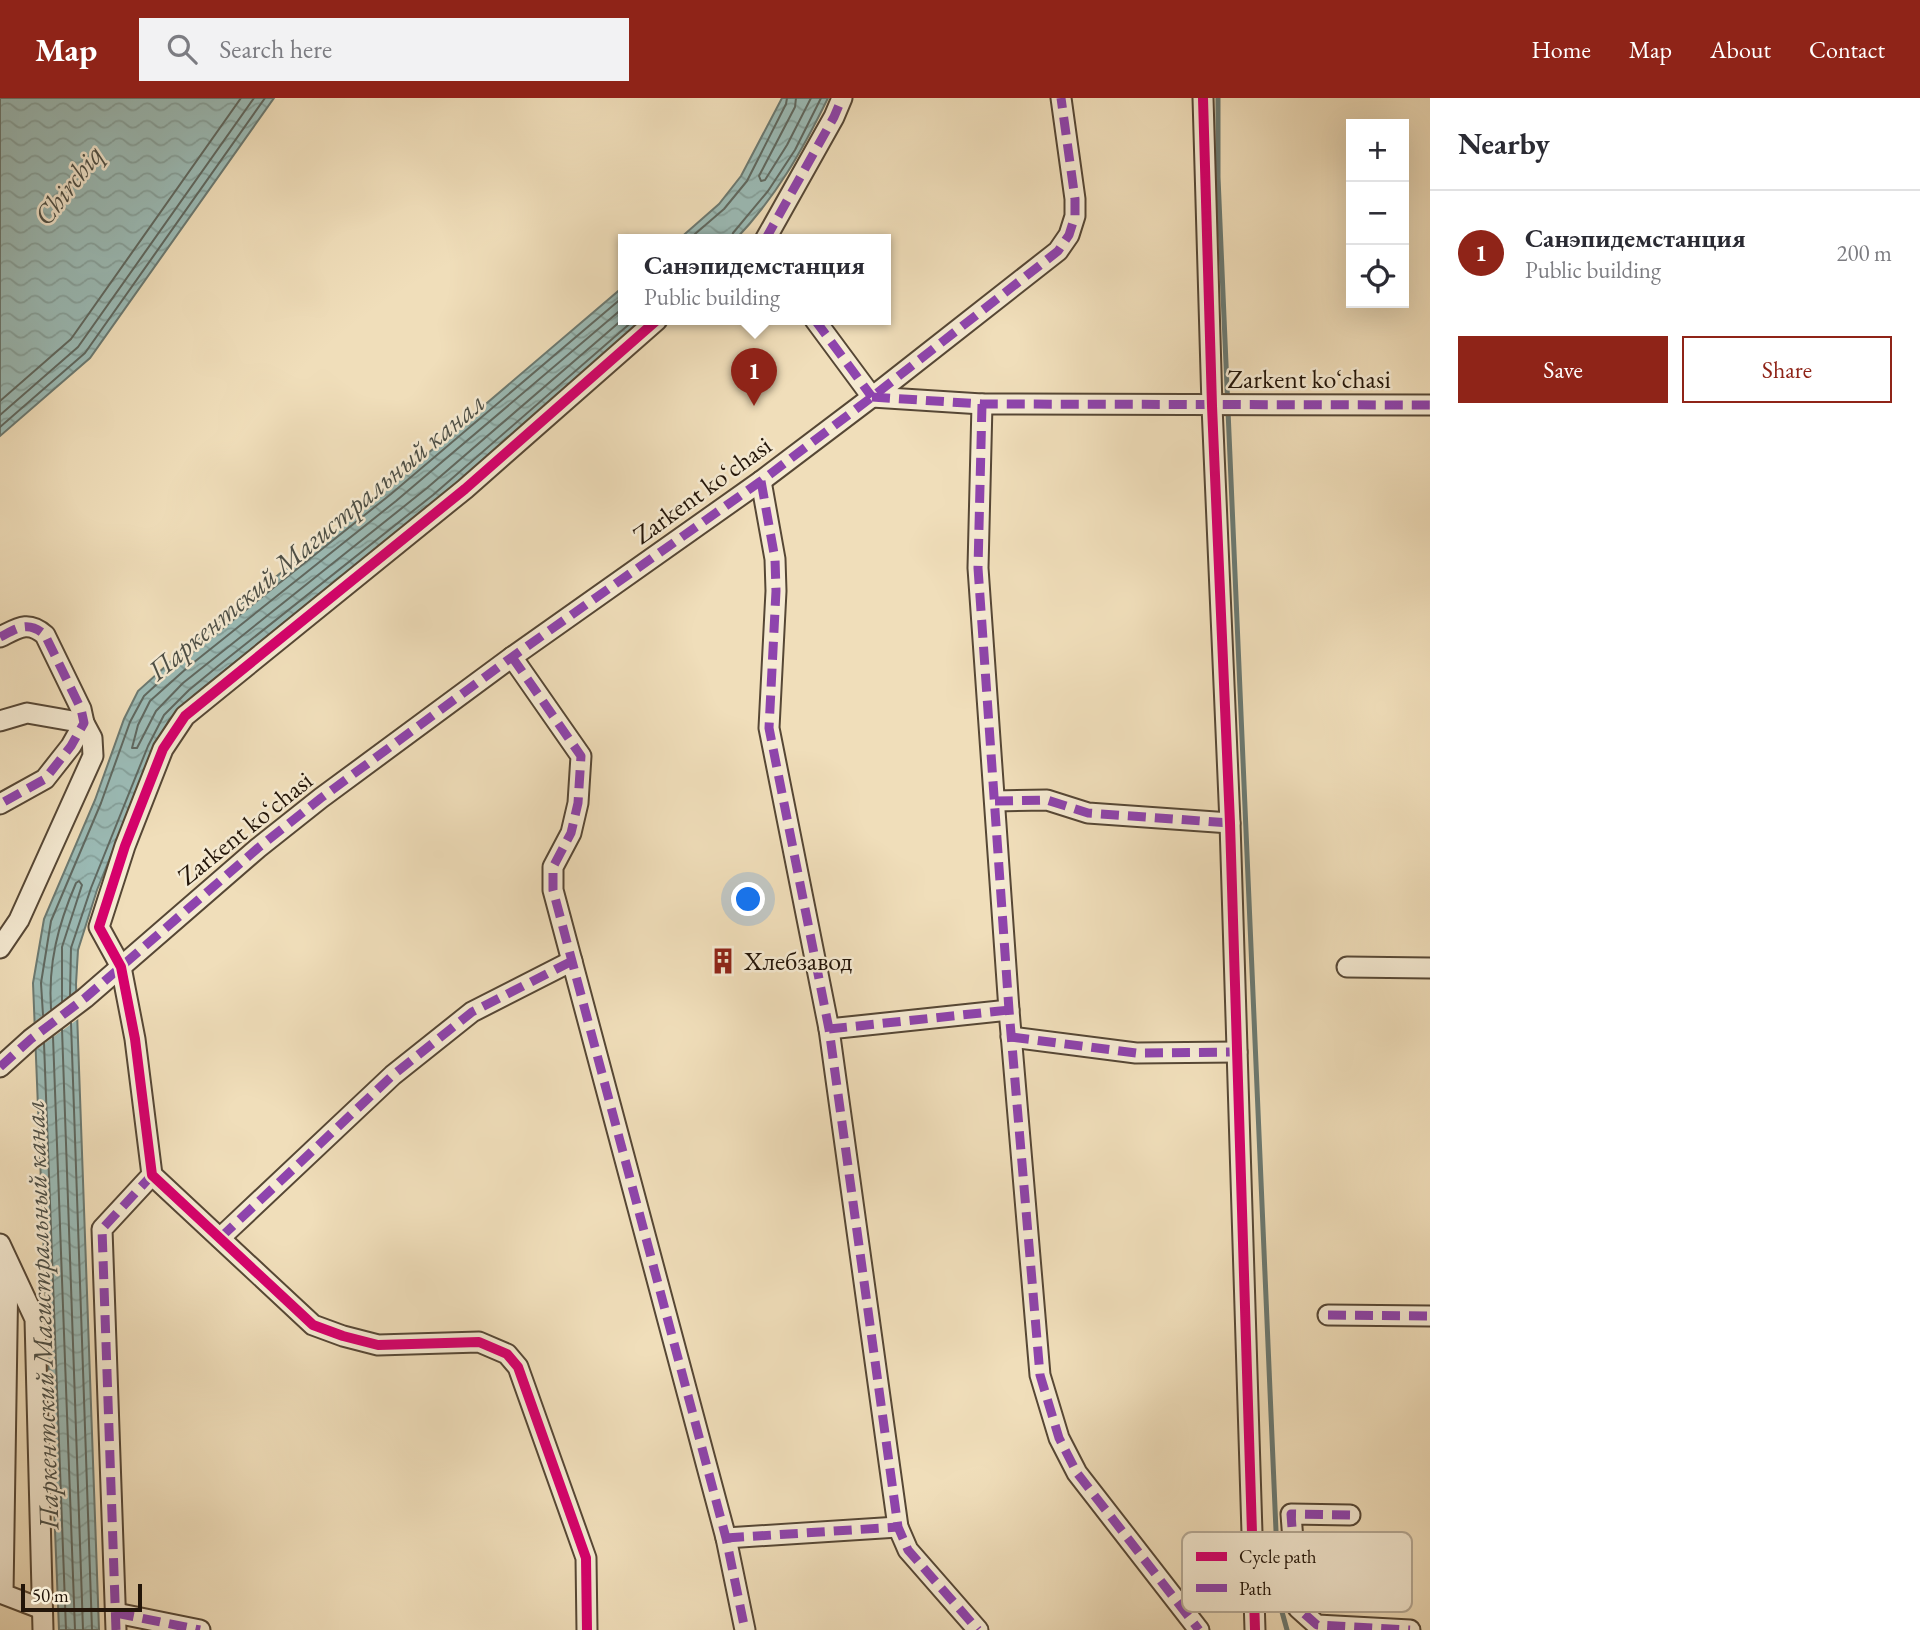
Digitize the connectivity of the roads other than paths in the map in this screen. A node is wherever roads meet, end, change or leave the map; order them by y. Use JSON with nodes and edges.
{"nodes":[{"id":1,"x":842,"y":98,"type":"edge"},
{"id":2,"x":1061,"y":98,"type":"edge"},
{"id":3,"x":1203,"y":98,"type":"edge"},
{"id":4,"x":768,"y":234,"type":"edge"},
{"id":5,"x":651,"y":325,"type":"edge"},
{"id":6,"x":819,"y":325,"type":"edge"},
{"id":7,"x":872,"y":397,"type":"junction"},
{"id":8,"x":982,"y":404,"type":"junction"},
{"id":9,"x":1430,"y":405,"type":"edge"},
{"id":10,"x":1222,"y":406,"type":"junction"},
{"id":11,"x":761,"y":481,"type":"junction"},
{"id":12,"x":0,"y":637,"type":"edge"},
{"id":13,"x":512,"y":657,"type":"junction"},
{"id":14,"x":0,"y":722,"type":"edge"},
{"id":15,"x":84,"y":723,"type":"junction"},
{"id":16,"x":995,"y":801,"type":"junction"},
{"id":17,"x":0,"y":804,"type":"edge"},
{"id":18,"x":1230,"y":822,"type":"junction"},
{"id":19,"x":0,"y":948,"type":"edge"},
{"id":20,"x":572,"y":961,"type":"junction"},
{"id":21,"x":121,"y":967,"type":"junction"},
{"id":22,"x":1347,"y":967,"type":"dead end"},
{"id":23,"x":1430,"y":968,"type":"edge"},
{"id":24,"x":1009,"y":1010,"type":"junction"},
{"id":25,"x":829,"y":1029,"type":"junction"},
{"id":26,"x":1012,"y":1037,"type":"junction"},
{"id":27,"x":1237,"y":1052,"type":"junction"},
{"id":28,"x":0,"y":1067,"type":"edge"},
{"id":29,"x":152,"y":1175,"type":"junction"},
{"id":30,"x":220,"y":1238,"type":"junction"},
{"id":31,"x":0,"y":1244,"type":"edge"},
{"id":32,"x":8,"y":1262,"type":"junction"},
{"id":33,"x":1328,"y":1315,"type":"dead end"},
{"id":34,"x":1430,"y":1316,"type":"edge"},
{"id":35,"x":1350,"y":1515,"type":"dead end"},
{"id":36,"x":898,"y":1527,"type":"junction"},
{"id":37,"x":1252,"y":1532,"type":"edge"},
{"id":38,"x":1292,"y":1532,"type":"edge"},
{"id":39,"x":726,"y":1538,"type":"junction"},
{"id":40,"x":1182,"y":1608,"type":"edge"},
{"id":41,"x":42,"y":1609,"type":"junction"},
{"id":42,"x":1185,"y":1612,"type":"edge"},
{"id":43,"x":1254,"y":1612,"type":"edge"},
{"id":44,"x":1302,"y":1612,"type":"edge"},
{"id":45,"x":116,"y":1621,"type":"edge"},
{"id":46,"x":43,"y":1630,"type":"edge"},
{"id":47,"x":200,"y":1630,"type":"edge"},
{"id":48,"x":587,"y":1630,"type":"edge"},
{"id":49,"x":745,"y":1630,"type":"edge"},
{"id":50,"x":978,"y":1630,"type":"edge"},
{"id":51,"x":1199,"y":1630,"type":"edge"},
{"id":52,"x":1255,"y":1630,"type":"edge"},
{"id":53,"x":1410,"y":1630,"type":"edge"}],
"edges":[{"from":1,"to":4,"type":"street"},
{"from":2,"to":7,"type":"street"},
{"from":3,"to":10,"type":"street"},
{"from":5,"to":21,"type":"street"},
{"from":6,"to":7,"type":"street"},
{"from":7,"to":8,"type":"street","name":"Zarkent koʻchasi"},
{"from":7,"to":11,"type":"street","name":"Zarkent koʻchasi"},
{"from":8,"to":10,"type":"street","name":"Zarkent koʻchasi"},
{"from":8,"to":16,"type":"street"},
{"from":9,"to":10,"type":"street","name":"Zarkent koʻchasi"},
{"from":10,"to":18,"type":"street"},
{"from":11,"to":13,"type":"street","name":"Zarkent koʻchasi"},
{"from":11,"to":25,"type":"street"},
{"from":12,"to":15,"type":"street"},
{"from":13,"to":20,"type":"street"},
{"from":13,"to":21,"type":"street","name":"Zarkent koʻchasi"},
{"from":14,"to":15,"type":"street"},
{"from":15,"to":17,"type":"street"},
{"from":15,"to":19,"type":"street"},
{"from":16,"to":18,"type":"street"},
{"from":16,"to":24,"type":"street"},
{"from":18,"to":27,"type":"street"},
{"from":20,"to":30,"type":"street"},
{"from":20,"to":39,"type":"street"},
{"from":21,"to":28,"type":"street","name":"Zarkent koʻchasi"},
{"from":21,"to":29,"type":"street"},
{"from":22,"to":23,"type":"street"},
{"from":24,"to":25,"type":"street"},
{"from":24,"to":26,"type":"street"},
{"from":25,"to":36,"type":"street"},
{"from":26,"to":27,"type":"street"},
{"from":26,"to":40,"type":"street"},
{"from":27,"to":37,"type":"street"},
{"from":29,"to":30,"type":"street"},
{"from":29,"to":45,"type":"street"},
{"from":30,"to":48,"type":"street"},
{"from":31,"to":32,"type":"street"},
{"from":32,"to":41,"type":"street"},
{"from":32,"to":41,"type":"street"},
{"from":33,"to":34,"type":"street"},
{"from":35,"to":38,"type":"street"},
{"from":36,"to":39,"type":"street"},
{"from":36,"to":50,"type":"street"},
{"from":39,"to":49,"type":"street"},
{"from":41,"to":46,"type":"street"},
{"from":42,"to":51,"type":"street"},
{"from":43,"to":52,"type":"street"},
{"from":44,"to":53,"type":"street"},
{"from":45,"to":47,"type":"street"}]}
